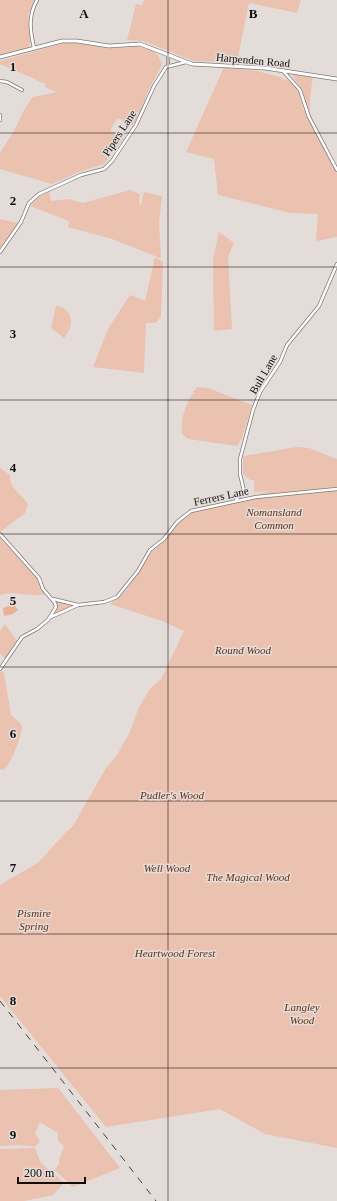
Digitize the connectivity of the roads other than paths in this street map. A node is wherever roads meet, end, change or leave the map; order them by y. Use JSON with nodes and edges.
{"nodes":[{"id":1,"x":37,"y":0,"type":"edge"},
{"id":2,"x":34,"y":48,"type":"junction"},
{"id":3,"x":168,"y":54,"type":"junction"},
{"id":4,"x":0,"y":57,"type":"edge"},
{"id":5,"x":187,"y":62,"type":"junction"},
{"id":6,"x":168,"y":66,"type":"junction"},
{"id":7,"x":283,"y":71,"type":"junction"},
{"id":8,"x":337,"y":79,"type":"edge"},
{"id":9,"x":0,"y":81,"type":"edge"},
{"id":10,"x":22,"y":90,"type":"dead end"},
{"id":11,"x":0,"y":115,"type":"edge"},
{"id":12,"x":0,"y":120,"type":"edge"},
{"id":13,"x":337,"y":170,"type":"edge"},
{"id":14,"x":0,"y":252,"type":"edge"},
{"id":15,"x":337,"y":264,"type":"edge"},
{"id":16,"x":337,"y":489,"type":"edge"},
{"id":17,"x":236,"y":501,"type":"junction"},
{"id":18,"x":0,"y":534,"type":"edge"},
{"id":19,"x":53,"y":599,"type":"junction"},
{"id":20,"x":78,"y":605,"type":"junction"},
{"id":21,"x":51,"y":617,"type":"junction"},
{"id":22,"x":0,"y":669,"type":"edge"}],
"edges":[{"from":1,"to":2,"type":"street"},
{"from":2,"to":3,"type":"street","name":"Harpenden Road"},
{"from":2,"to":4,"type":"street","name":"Harpenden Road"},
{"from":3,"to":5,"type":"street","name":"Harpenden Road"},
{"from":3,"to":6,"type":"street"},
{"from":5,"to":6,"type":"street"},
{"from":5,"to":7,"type":"street","name":"Harpenden Road"},
{"from":6,"to":14,"type":"street","name":"Pipers Lane"},
{"from":7,"to":8,"type":"street","name":"Harpenden Road"},
{"from":7,"to":13,"type":"street"},
{"from":9,"to":10,"type":"street"},
{"from":11,"to":12,"type":"street"},
{"from":15,"to":17,"type":"street","name":"Bull Lane"},
{"from":16,"to":17,"type":"street","name":"Ferrers Lane"},
{"from":17,"to":20,"type":"street","name":"Ferrers Lane"},
{"from":18,"to":19,"type":"street"},
{"from":19,"to":20,"type":"street","name":"Ferrers Lane"},
{"from":19,"to":21,"type":"street"},
{"from":20,"to":21,"type":"street","name":"Ferrers Lane"},
{"from":21,"to":22,"type":"street","name":"Ferrers Lane"}]}
